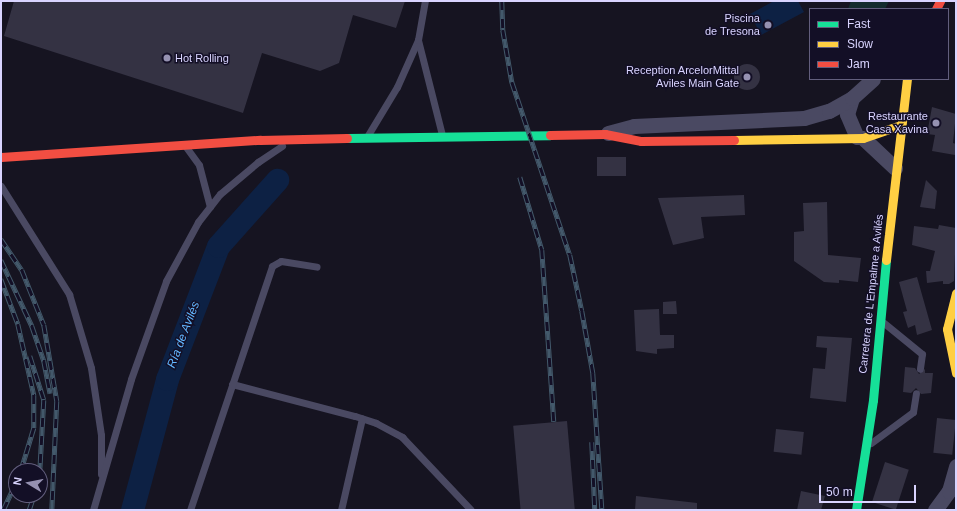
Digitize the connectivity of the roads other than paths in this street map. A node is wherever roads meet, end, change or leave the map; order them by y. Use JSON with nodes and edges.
{"nodes":[{"id":1,"x":426,"y":1,"type":"edge"},
{"id":2,"x":418,"y":40,"type":"junction"},
{"id":3,"x":871,"y":80,"type":"edge"},
{"id":4,"x":907,"y":80,"type":"edge"},
{"id":5,"x":852,"y":98,"type":"junction"},
{"id":6,"x":901,"y":125,"type":"junction"},
{"id":7,"x":605,"y":134,"type":"junction"},
{"id":8,"x":442,"y":137,"type":"junction"},
{"id":9,"x":860,"y":137,"type":"junction"},
{"id":10,"x":366,"y":138,"type":"junction"},
{"id":11,"x":291,"y":140,"type":"junction"},
{"id":12,"x":184,"y":145,"type":"junction"},
{"id":13,"x":1,"y":157,"type":"edge"},
{"id":14,"x":895,"y":168,"type":"junction"},
{"id":15,"x":1,"y":186,"type":"edge"},
{"id":16,"x":210,"y":207,"type":"junction"},
{"id":17,"x":317,"y":267,"type":"dead end"},
{"id":18,"x":956,"y":293,"type":"edge"},
{"id":19,"x":881,"y":321,"type":"junction"},
{"id":20,"x":920,"y":369,"type":"dead end"},
{"id":21,"x":956,"y":373,"type":"edge"},
{"id":22,"x":232,"y":384,"type":"junction"},
{"id":23,"x":916,"y":393,"type":"dead end"},
{"id":24,"x":362,"y":418,"type":"junction"},
{"id":25,"x":867,"y":445,"type":"junction"},
{"id":26,"x":956,"y":466,"type":"edge"},
{"id":27,"x":101,"y":482,"type":"junction"},
{"id":28,"x":93,"y":510,"type":"edge"},
{"id":29,"x":190,"y":510,"type":"edge"},
{"id":30,"x":341,"y":510,"type":"edge"},
{"id":31,"x":471,"y":510,"type":"edge"},
{"id":32,"x":856,"y":510,"type":"edge"},
{"id":33,"x":935,"y":510,"type":"edge"}],
"edges":[{"from":1,"to":2,"type":"lane"},
{"from":2,"to":8,"type":"lane"},
{"from":2,"to":10,"type":"lane"},
{"from":3,"to":5,"type":"street"},
{"from":4,"to":6,"type":"street","name":"Carretera de L'Empalme a Avilés"},
{"from":5,"to":7,"type":"street"},
{"from":5,"to":9,"type":"street"},
{"from":6,"to":9,"type":"street"},
{"from":6,"to":14,"type":"street","name":"Carretera de L'Empalme a Avilés"},
{"from":7,"to":8,"type":"street"},
{"from":7,"to":9,"type":"street"},
{"from":8,"to":10,"type":"street"},
{"from":9,"to":14,"type":"street"},
{"from":10,"to":11,"type":"street"},
{"from":11,"to":12,"type":"street"},
{"from":11,"to":16,"type":"lane"},
{"from":12,"to":13,"type":"street"},
{"from":12,"to":16,"type":"lane"},
{"from":14,"to":19,"type":"street","name":"Carretera de L'Empalme a Avilés"},
{"from":15,"to":27,"type":"lane"},
{"from":16,"to":27,"type":"lane"},
{"from":17,"to":22,"type":"lane"},
{"from":18,"to":21,"type":"street"},
{"from":19,"to":20,"type":"lane"},
{"from":19,"to":25,"type":"street","name":"Carretera de L'Empalme a Avilés"},
{"from":22,"to":24,"type":"lane"},
{"from":22,"to":29,"type":"lane"},
{"from":23,"to":25,"type":"lane"},
{"from":24,"to":30,"type":"lane"},
{"from":24,"to":31,"type":"lane"},
{"from":25,"to":32,"type":"street","name":"Carretera de L'Empalme a Avilés"},
{"from":26,"to":33,"type":"street"},
{"from":27,"to":28,"type":"lane"}]}
